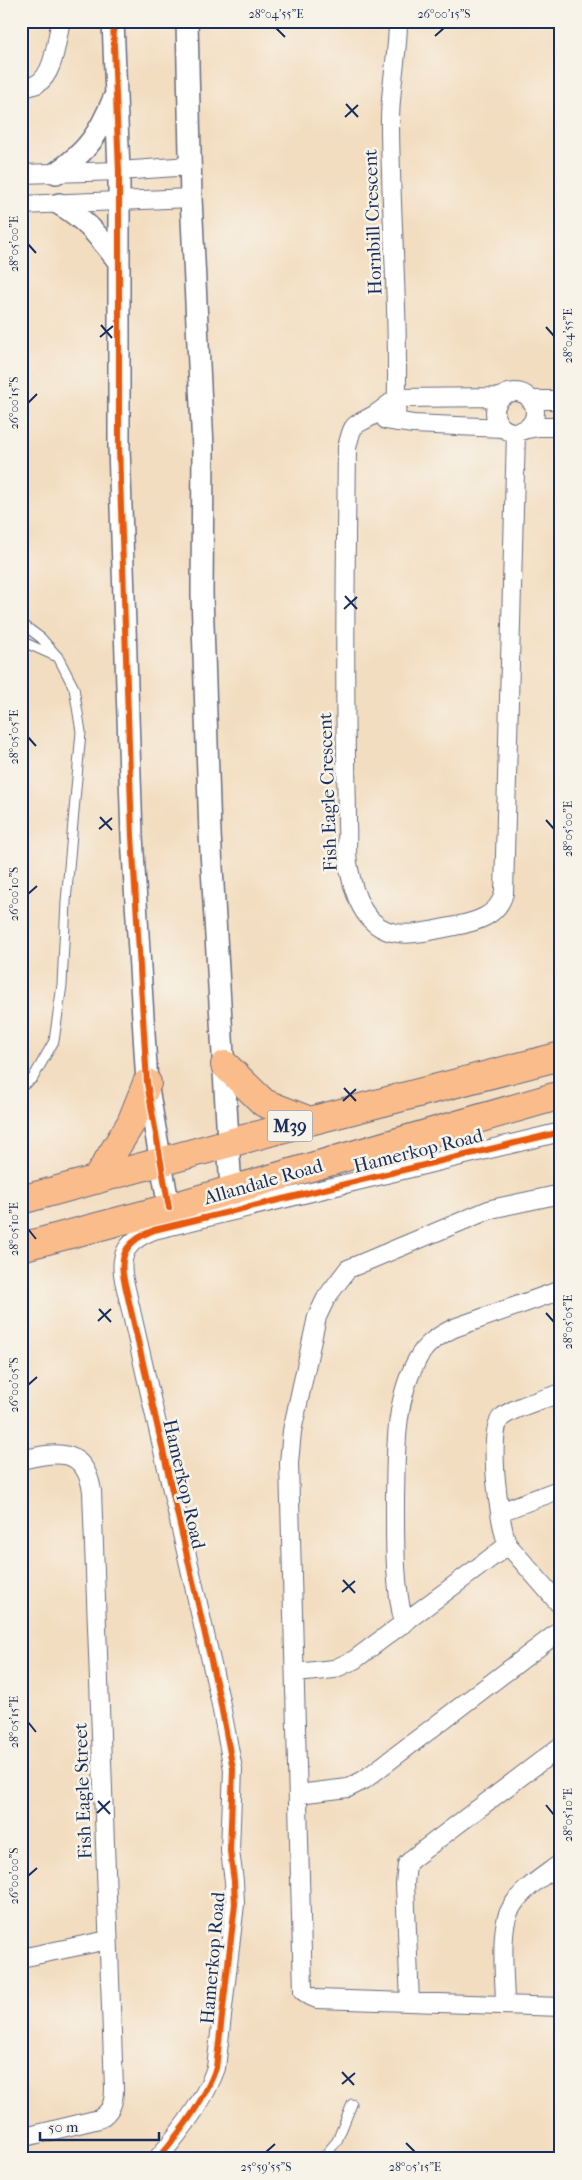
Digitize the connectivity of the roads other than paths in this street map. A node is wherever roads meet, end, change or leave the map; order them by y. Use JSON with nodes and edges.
{"nodes":[{"id":1,"x":61,"y":21,"type":"edge"},
{"id":2,"x":113,"y":21,"type":"edge"},
{"id":3,"x":187,"y":21,"type":"edge"},
{"id":4,"x":398,"y":21,"type":"edge"},
{"id":5,"x":21,"y":89,"type":"edge"},
{"id":6,"x":116,"y":95,"type":"junction"},
{"id":7,"x":190,"y":166,"type":"junction"},
{"id":8,"x":119,"y":171,"type":"junction"},
{"id":9,"x":56,"y":173,"type":"junction"},
{"id":10,"x":21,"y":174,"type":"edge"},
{"id":11,"x":191,"y":198,"type":"junction"},
{"id":12,"x":119,"y":201,"type":"junction"},
{"id":13,"x":59,"y":204,"type":"junction"},
{"id":14,"x":21,"y":205,"type":"edge"},
{"id":15,"x":119,"y":262,"type":"junction"},
{"id":16,"x":501,"y":397,"type":"junction"},
{"id":17,"x":397,"y":398,"type":"junction"},
{"id":18,"x":530,"y":400,"type":"junction"},
{"id":19,"x":561,"y":400,"type":"edge"},
{"id":20,"x":372,"y":416,"type":"junction"},
{"id":21,"x":396,"y":422,"type":"junction"},
{"id":22,"x":561,"y":427,"type":"edge"},
{"id":23,"x":513,"y":430,"type":"junction"},
{"id":24,"x":21,"y":623,"type":"edge"},
{"id":25,"x":21,"y":641,"type":"edge"},
{"id":26,"x":58,"y":657,"type":"junction"},
{"id":27,"x":561,"y":1056,"type":"edge"},
{"id":28,"x":225,"y":1065,"type":"junction"},
{"id":29,"x":147,"y":1083,"type":"junction"},
{"id":30,"x":21,"y":1087,"type":"edge"},
{"id":31,"x":561,"y":1095,"type":"edge"},
{"id":32,"x":310,"y":1121,"type":"junction"},
{"id":33,"x":561,"y":1132,"type":"edge"},
{"id":34,"x":229,"y":1144,"type":"junction"},
{"id":35,"x":162,"y":1162,"type":"junction"},
{"id":36,"x":96,"y":1180,"type":"junction"},
{"id":37,"x":231,"y":1190,"type":"junction"},
{"id":38,"x":561,"y":1194,"type":"edge"},
{"id":39,"x":21,"y":1200,"type":"edge"},
{"id":40,"x":169,"y":1208,"type":"junction"},
{"id":41,"x":21,"y":1247,"type":"edge"},
{"id":42,"x":561,"y":1290,"type":"edge"},
{"id":43,"x":561,"y":1393,"type":"edge"},
{"id":44,"x":21,"y":1460,"type":"edge"},
{"id":45,"x":561,"y":1489,"type":"edge"},
{"id":46,"x":500,"y":1512,"type":"junction"},
{"id":47,"x":508,"y":1545,"type":"junction"},
{"id":48,"x":559,"y":1601,"type":"edge"},
{"id":49,"x":404,"y":1624,"type":"junction"},
{"id":50,"x":561,"y":1630,"type":"edge"},
{"id":51,"x":296,"y":1673,"type":"junction"},
{"id":52,"x":561,"y":1746,"type":"edge"},
{"id":53,"x":298,"y":1794,"type":"junction"},
{"id":54,"x":561,"y":1863,"type":"edge"},
{"id":55,"x":108,"y":1940,"type":"junction"},
{"id":56,"x":21,"y":1958,"type":"edge"},
{"id":57,"x":410,"y":2002,"type":"junction"},
{"id":58,"x":505,"y":2005,"type":"junction"},
{"id":59,"x":561,"y":2008,"type":"edge"},
{"id":60,"x":352,"y":2104,"type":"dead end"},
{"id":61,"x":21,"y":2138,"type":"edge"},
{"id":62,"x":157,"y":2159,"type":"edge"},
{"id":63,"x":322,"y":2159,"type":"edge"}],
"edges":[{"from":1,"to":5,"type":"street"},
{"from":2,"to":6,"type":"street"},
{"from":3,"to":7,"type":"street"},
{"from":4,"to":17,"type":"street","name":"Hornbill Crescent"},
{"from":6,"to":8,"type":"street"},
{"from":6,"to":9,"type":"street"},
{"from":7,"to":8,"type":"street"},
{"from":7,"to":11,"type":"street"},
{"from":8,"to":9,"type":"street"},
{"from":8,"to":12,"type":"street"},
{"from":9,"to":10,"type":"street"},
{"from":11,"to":12,"type":"street"},
{"from":11,"to":28,"type":"street"},
{"from":12,"to":13,"type":"street"},
{"from":12,"to":15,"type":"street"},
{"from":13,"to":14,"type":"street"},
{"from":13,"to":15,"type":"street"},
{"from":15,"to":29,"type":"street"},
{"from":16,"to":17,"type":"street"},
{"from":16,"to":18,"type":"street"},
{"from":16,"to":23,"type":"street"},
{"from":17,"to":20,"type":"street","name":"Fish Eagle Crescent"},
{"from":17,"to":21,"type":"street","name":"Hornbill Crescent"},
{"from":18,"to":19,"type":"street"},
{"from":18,"to":23,"type":"street"},
{"from":20,"to":21,"type":"street"},
{"from":20,"to":23,"type":"street","name":"Fish Eagle Crescent"},
{"from":21,"to":23,"type":"street"},
{"from":22,"to":23,"type":"street"},
{"from":24,"to":26,"type":"lane"},
{"from":25,"to":26,"type":"lane"},
{"from":26,"to":30,"type":"lane"},
{"from":27,"to":32,"type":"main road","number":"M39"},
{"from":28,"to":32,"type":"main road"},
{"from":28,"to":34,"type":"street"},
{"from":29,"to":35,"type":"street"},
{"from":29,"to":36,"type":"main road"},
{"from":31,"to":37,"type":"main road","name":"Allandale Road","number":"M39"},
{"from":32,"to":34,"type":"main road","number":"M39"},
{"from":33,"to":62,"type":"street","name":"Hamerkop Road"},
{"from":34,"to":35,"type":"main road","number":"M39"},
{"from":34,"to":37,"type":"street"},
{"from":35,"to":36,"type":"main road","number":"M39"},
{"from":35,"to":40,"type":"street"},
{"from":36,"to":39,"type":"main road","number":"M39"},
{"from":37,"to":40,"type":"main road","name":"Allandale Road","number":"M39"},
{"from":38,"to":51,"type":"street"},
{"from":40,"to":41,"type":"main road","name":"Allandale Road","number":"M39"},
{"from":42,"to":49,"type":"street"},
{"from":43,"to":46,"type":"street"},
{"from":44,"to":55,"type":"street","name":"Fish Eagle Street"},
{"from":45,"to":46,"type":"street"},
{"from":46,"to":47,"type":"street"},
{"from":47,"to":48,"type":"street"},
{"from":47,"to":49,"type":"street"},
{"from":49,"to":51,"type":"street"},
{"from":50,"to":53,"type":"street"},
{"from":51,"to":53,"type":"street"},
{"from":52,"to":57,"type":"street"},
{"from":53,"to":57,"type":"street"},
{"from":54,"to":58,"type":"street"},
{"from":55,"to":56,"type":"street"},
{"from":55,"to":61,"type":"street","name":"Fish Eagle Street"},
{"from":57,"to":58,"type":"street"},
{"from":58,"to":59,"type":"street"},
{"from":60,"to":63,"type":"lane"}]}
